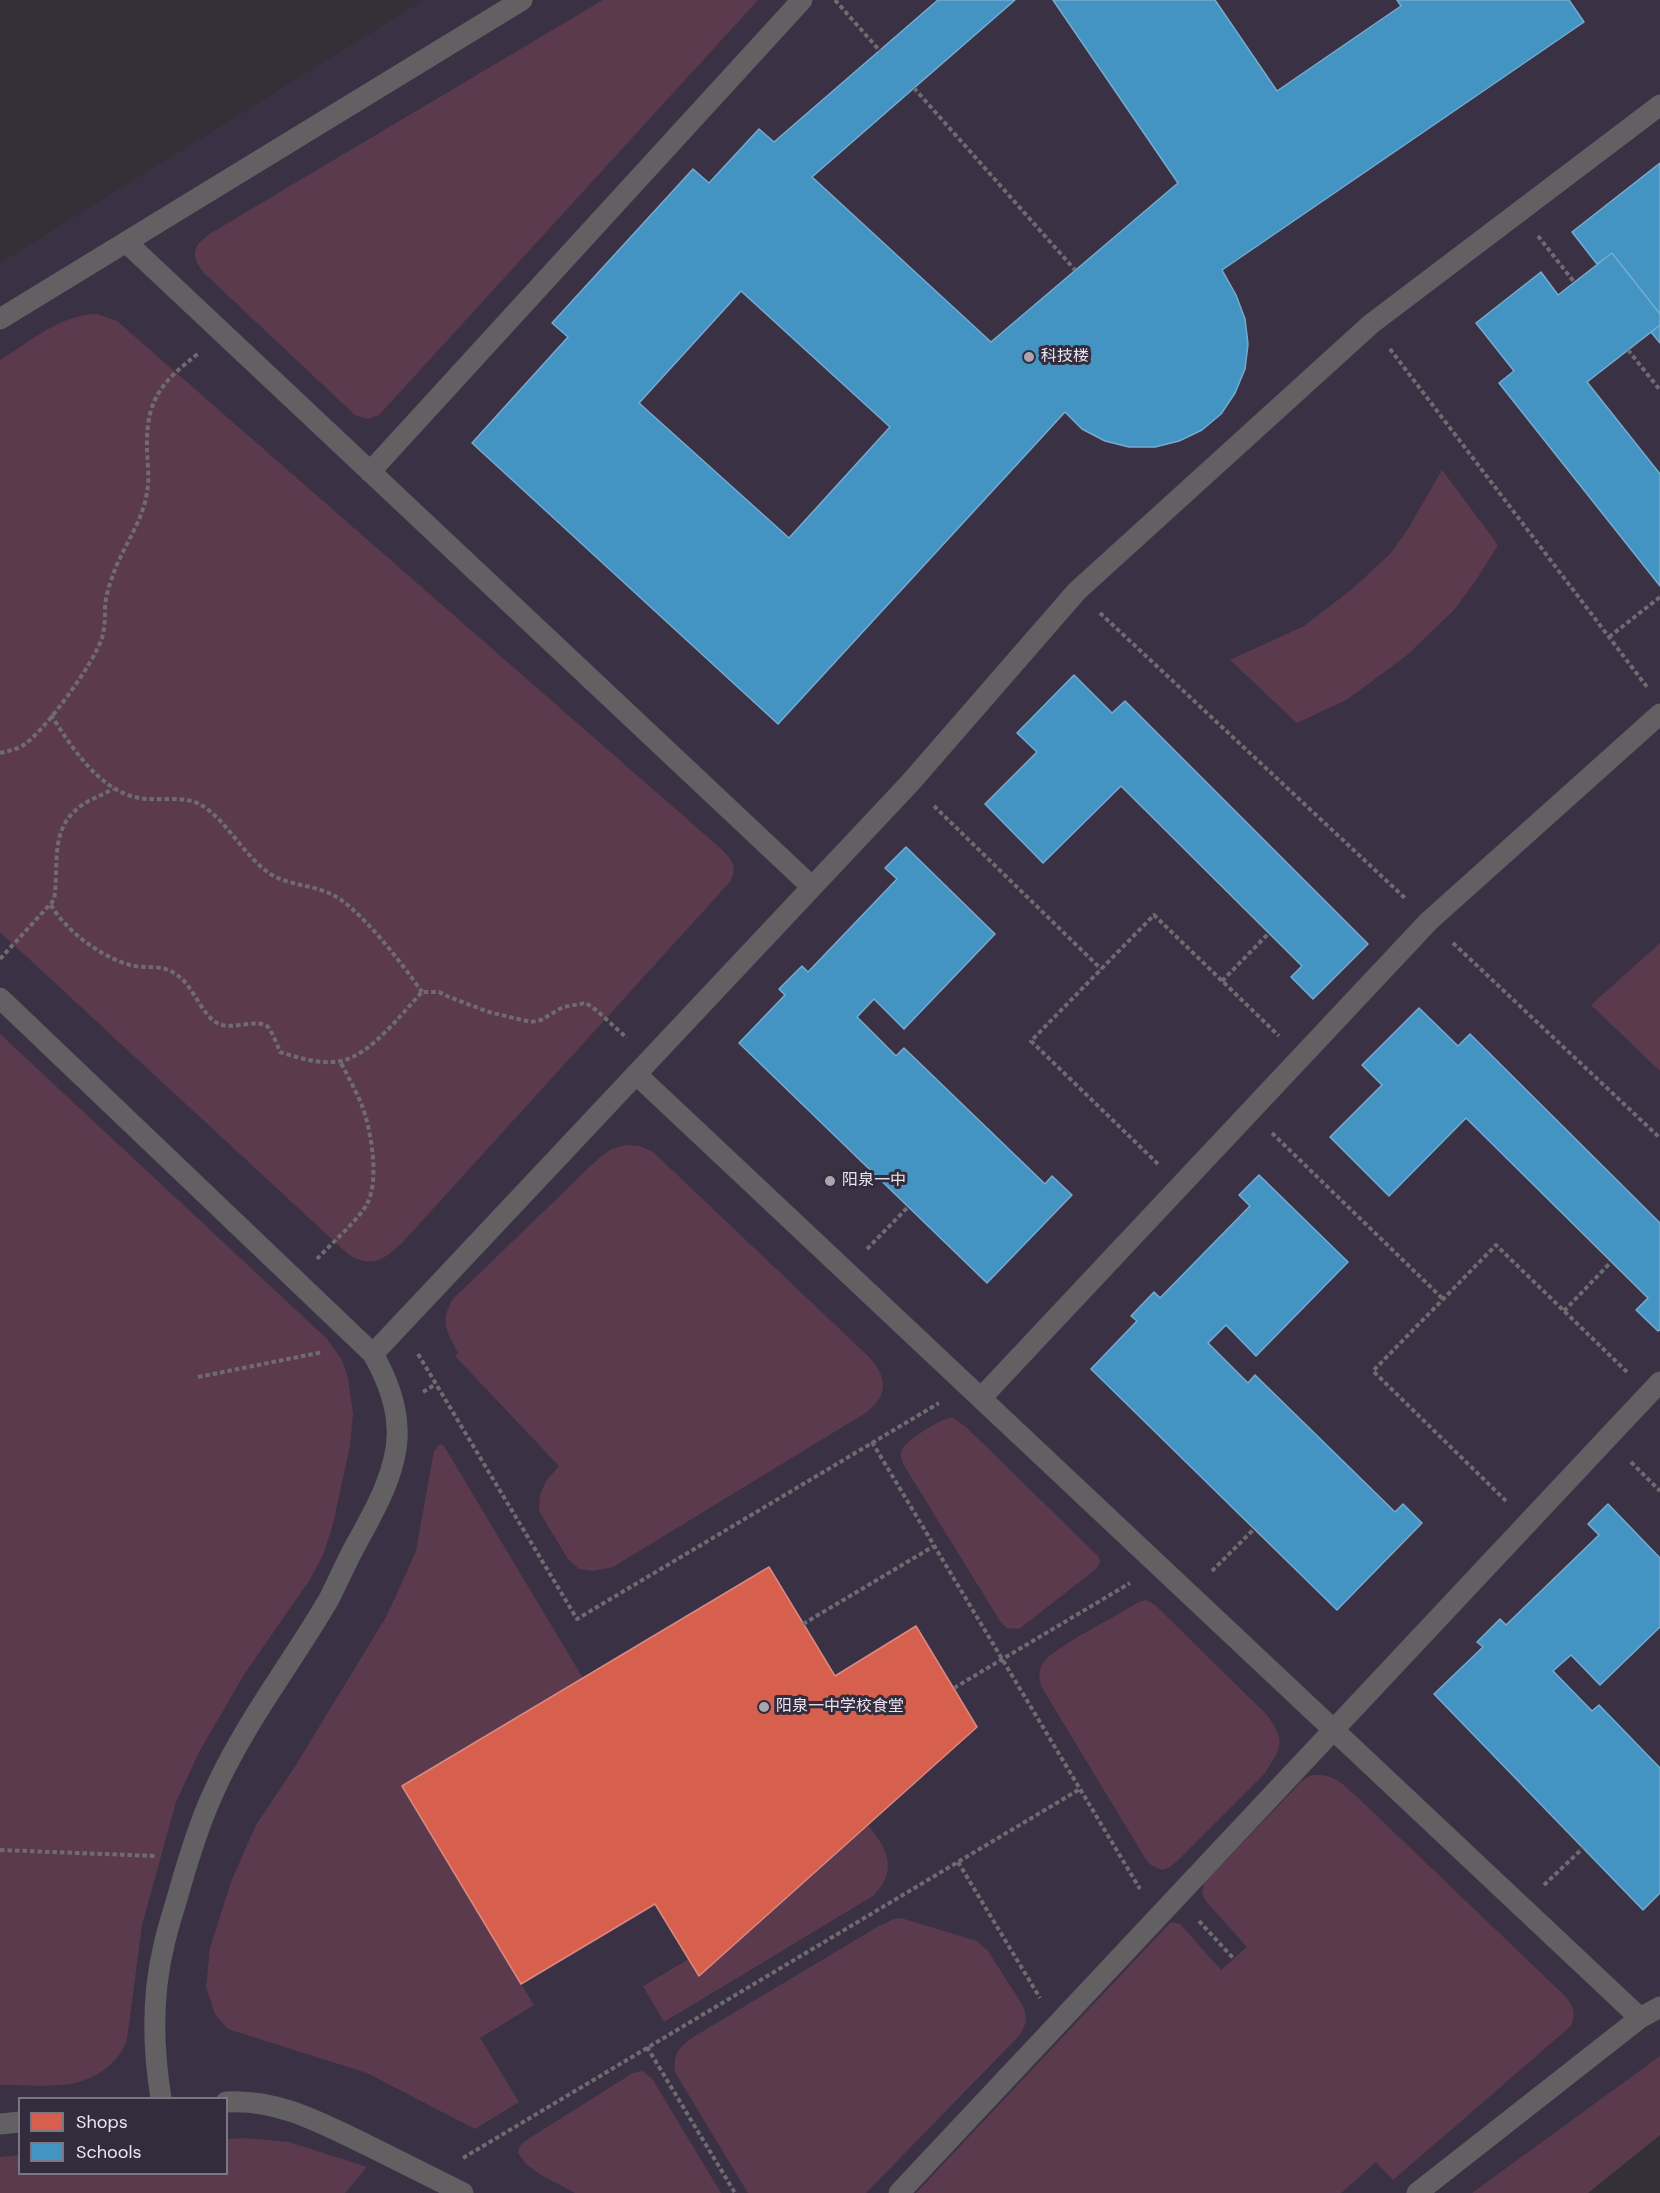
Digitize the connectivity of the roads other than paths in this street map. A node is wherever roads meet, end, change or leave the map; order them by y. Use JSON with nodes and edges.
{"nodes":[{"id":1,"x":522,"y":0,"type":"edge"},
{"id":2,"x":802,"y":0,"type":"edge"},
{"id":3,"x":1660,"y":105,"type":"edge"},
{"id":4,"x":126,"y":242,"type":"junction"},
{"id":5,"x":0,"y":319,"type":"edge"},
{"id":6,"x":370,"y":472,"type":"junction"},
{"id":7,"x":1657,"y":705,"type":"edge"},
{"id":8,"x":812,"y":887,"type":"junction"},
{"id":9,"x":0,"y":998,"type":"edge"},
{"id":10,"x":643,"y":1066,"type":"junction"},
{"id":11,"x":368,"y":1349,"type":"junction"},
{"id":12,"x":1654,"y":1388,"type":"edge"},
{"id":13,"x":974,"y":1392,"type":"junction"},
{"id":14,"x":1334,"y":1729,"type":"junction"},
{"id":15,"x":1660,"y":2007,"type":"edge"},
{"id":16,"x":1640,"y":2018,"type":"junction"},
{"id":17,"x":161,"y":2097,"type":"edge"},
{"id":18,"x":228,"y":2102,"type":"edge"},
{"id":19,"x":18,"y":2122,"type":"edge"},
{"id":20,"x":0,"y":2124,"type":"edge"},
{"id":21,"x":463,"y":2193,"type":"edge"},
{"id":22,"x":899,"y":2193,"type":"edge"},
{"id":23,"x":1417,"y":2193,"type":"edge"}],
"edges":[{"from":1,"to":4,"type":"lane"},
{"from":2,"to":6,"type":"lane"},
{"from":3,"to":8,"type":"lane"},
{"from":4,"to":5,"type":"lane"},
{"from":4,"to":6,"type":"lane"},
{"from":6,"to":8,"type":"lane"},
{"from":7,"to":13,"type":"lane"},
{"from":8,"to":10,"type":"lane"},
{"from":9,"to":11,"type":"lane"},
{"from":10,"to":11,"type":"lane"},
{"from":10,"to":13,"type":"lane"},
{"from":11,"to":17,"type":"lane"},
{"from":12,"to":14,"type":"lane"},
{"from":13,"to":14,"type":"lane"},
{"from":14,"to":16,"type":"lane"},
{"from":14,"to":22,"type":"lane"},
{"from":15,"to":16,"type":"lane"},
{"from":16,"to":23,"type":"lane"},
{"from":18,"to":21,"type":"lane"},
{"from":19,"to":20,"type":"lane"}]}
